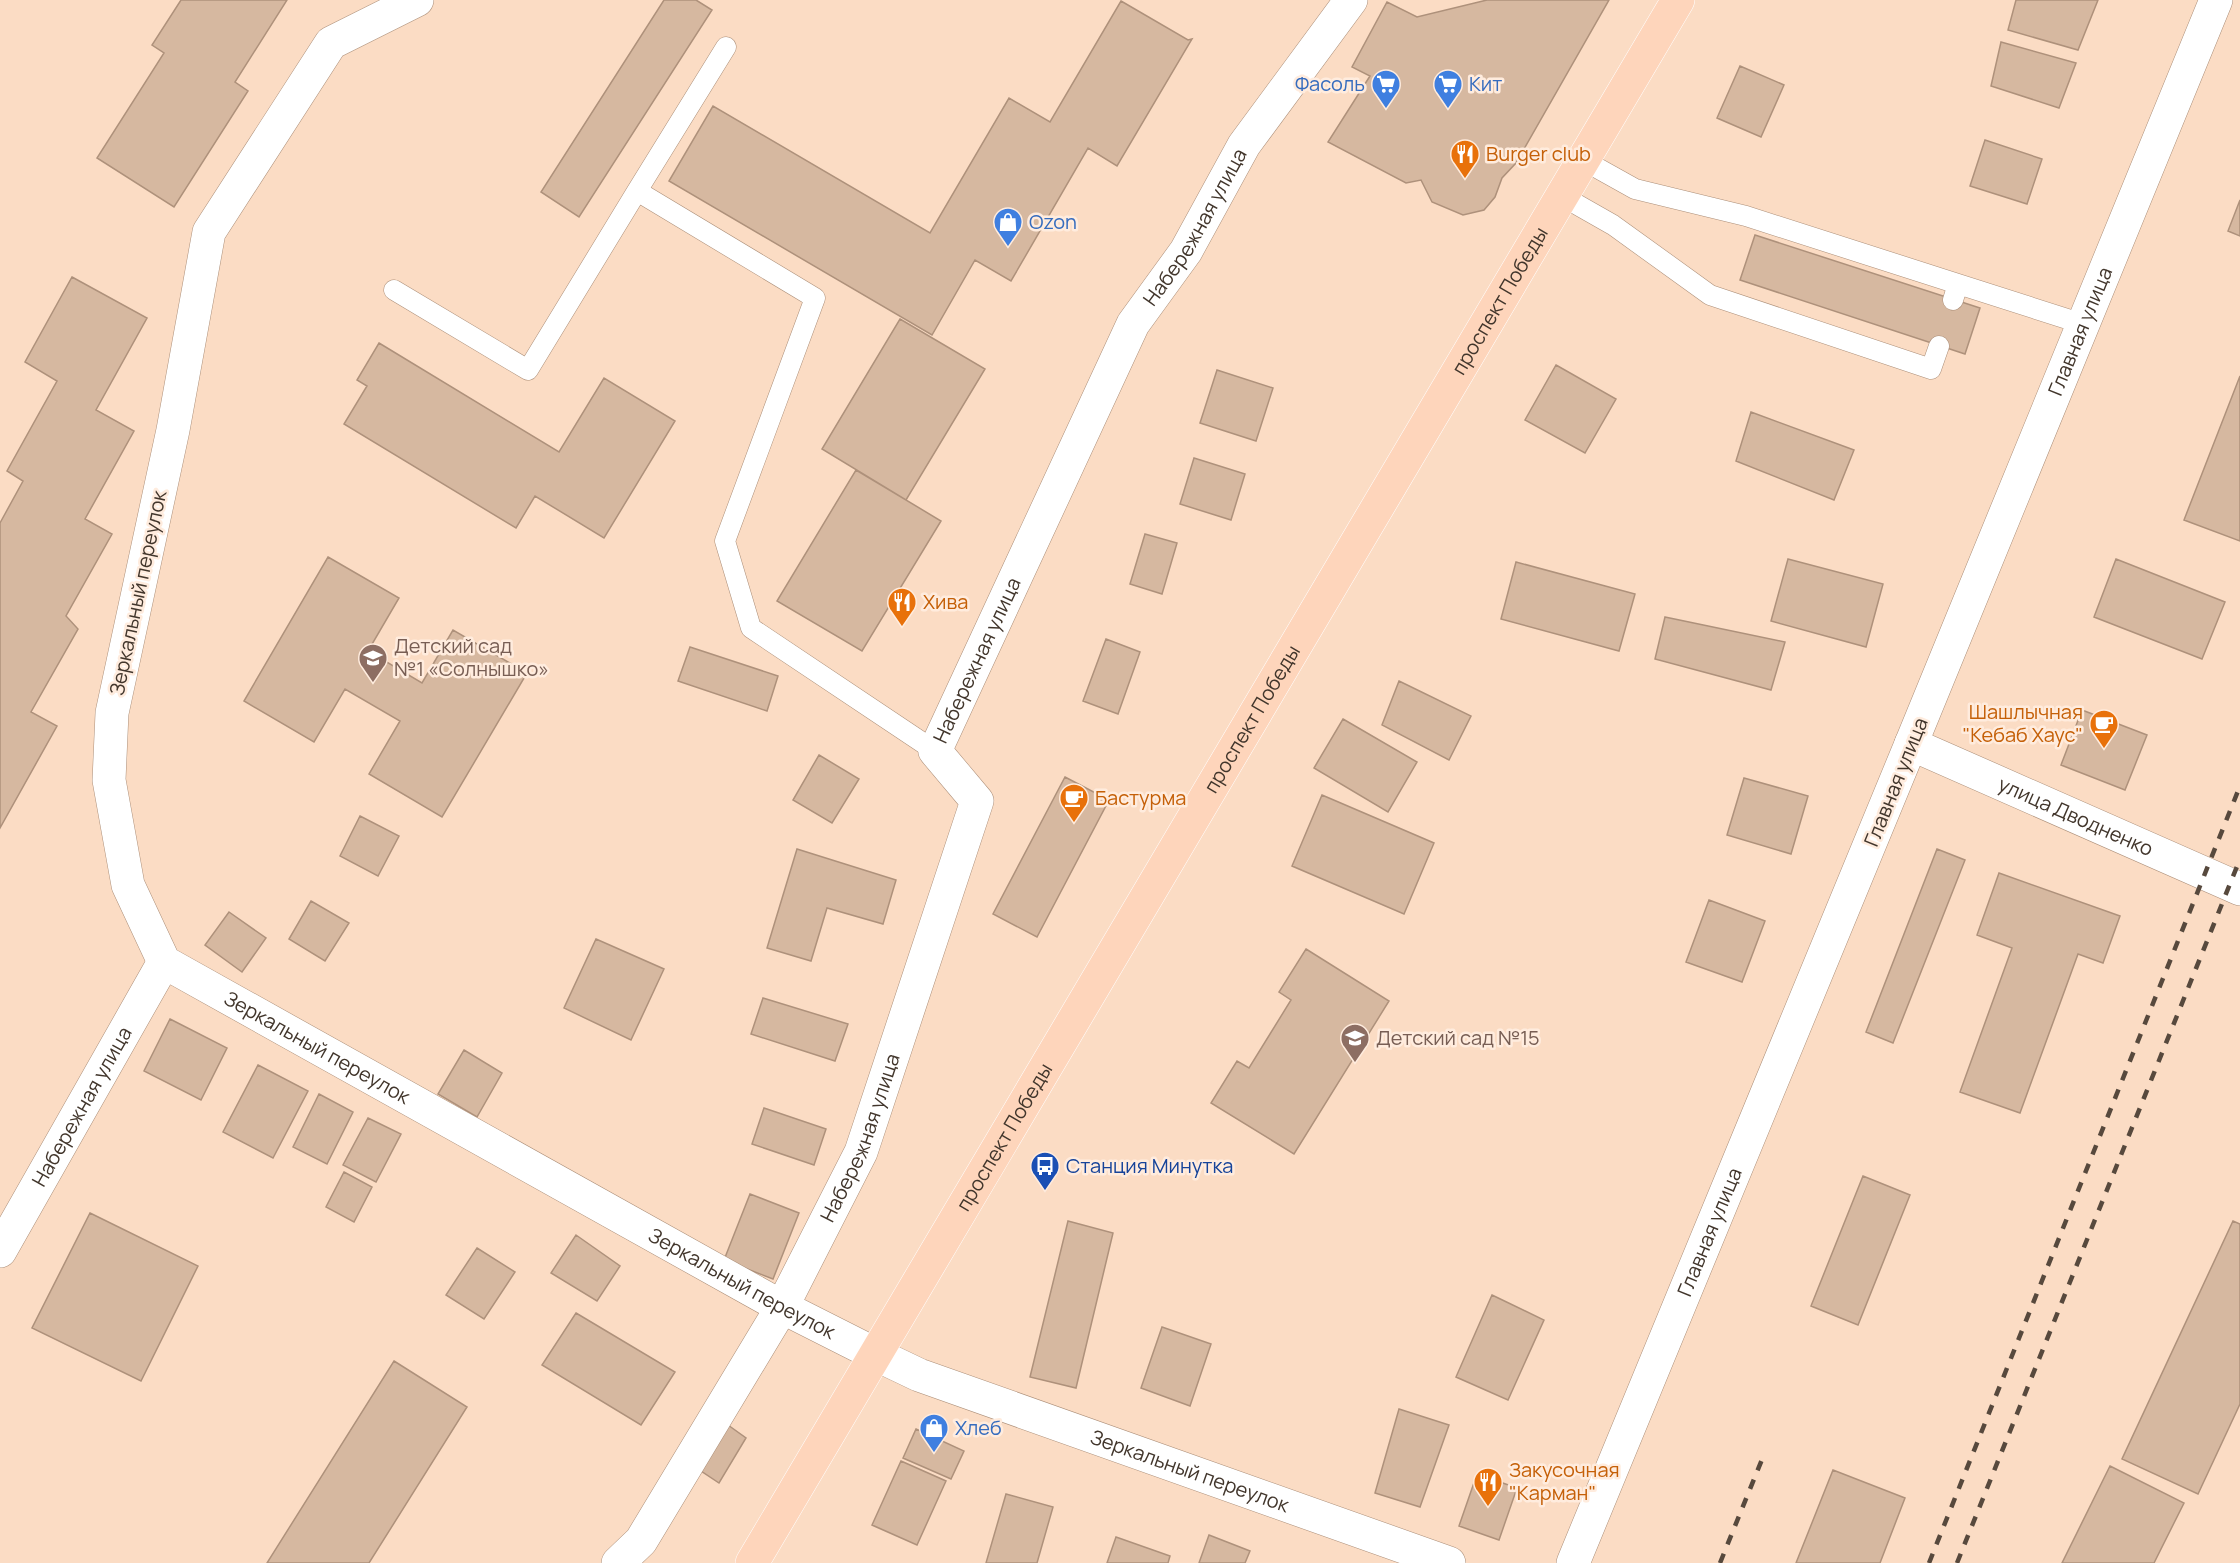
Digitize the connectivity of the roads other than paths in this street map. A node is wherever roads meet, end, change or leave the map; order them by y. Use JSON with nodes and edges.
{"nodes":[{"id":1,"x":417,"y":0,"type":"edge"},
{"id":2,"x":1351,"y":0,"type":"edge"},
{"id":3,"x":1678,"y":0,"type":"edge"},
{"id":4,"x":2216,"y":0,"type":"edge"},
{"id":5,"x":726,"y":47,"type":"dead end"},
{"id":6,"x":1583,"y":160,"type":"junction"},
{"id":7,"x":637,"y":191,"type":"junction"},
{"id":8,"x":1562,"y":196,"type":"junction"},
{"id":9,"x":394,"y":290,"type":"dead end"},
{"id":10,"x":2083,"y":324,"type":"junction"},
{"id":11,"x":1939,"y":346,"type":"dead end"},
{"id":12,"x":1911,"y":744,"type":"junction"},
{"id":13,"x":935,"y":751,"type":"junction"},
{"id":14,"x":2240,"y":889,"type":"edge"},
{"id":15,"x":164,"y":962,"type":"junction"},
{"id":16,"x":0,"y":1251,"type":"edge"},
{"id":17,"x":782,"y":1307,"type":"junction"},
{"id":18,"x":875,"y":1354,"type":"junction"},
{"id":19,"x":618,"y":1563,"type":"edge"},
{"id":20,"x":752,"y":1563,"type":"edge"},
{"id":21,"x":1449,"y":1563,"type":"edge"},
{"id":22,"x":1573,"y":1563,"type":"edge"}],
"edges":[{"from":1,"to":15,"type":"street","name":"Зеркальный переулок"},
{"from":2,"to":13,"type":"street","name":"Набережная улица"},
{"from":3,"to":6,"type":"main road","name":"проспект Победы"},
{"from":4,"to":10,"type":"street","name":"Главная улица"},
{"from":5,"to":7,"type":"lane"},
{"from":6,"to":8,"type":"main road","name":"проспект Победы"},
{"from":6,"to":10,"type":"lane"},
{"from":7,"to":9,"type":"lane"},
{"from":7,"to":13,"type":"lane"},
{"from":8,"to":11,"type":"lane"},
{"from":8,"to":18,"type":"main road","name":"проспект Победы"},
{"from":10,"to":12,"type":"street","name":"Главная улица"},
{"from":12,"to":14,"type":"street","name":"улица Дводненко"},
{"from":12,"to":22,"type":"street","name":"Главная улица"},
{"from":13,"to":17,"type":"street","name":"Набережная улица"},
{"from":15,"to":16,"type":"street","name":"Набережная улица"},
{"from":15,"to":17,"type":"street","name":"Зеркальный переулок"},
{"from":17,"to":18,"type":"street","name":"Зеркальный переулок"},
{"from":17,"to":19,"type":"street","name":"Набережная улица"},
{"from":18,"to":20,"type":"main road","name":"проспект Победы"},
{"from":18,"to":21,"type":"street","name":"Зеркальный переулок"}]}
